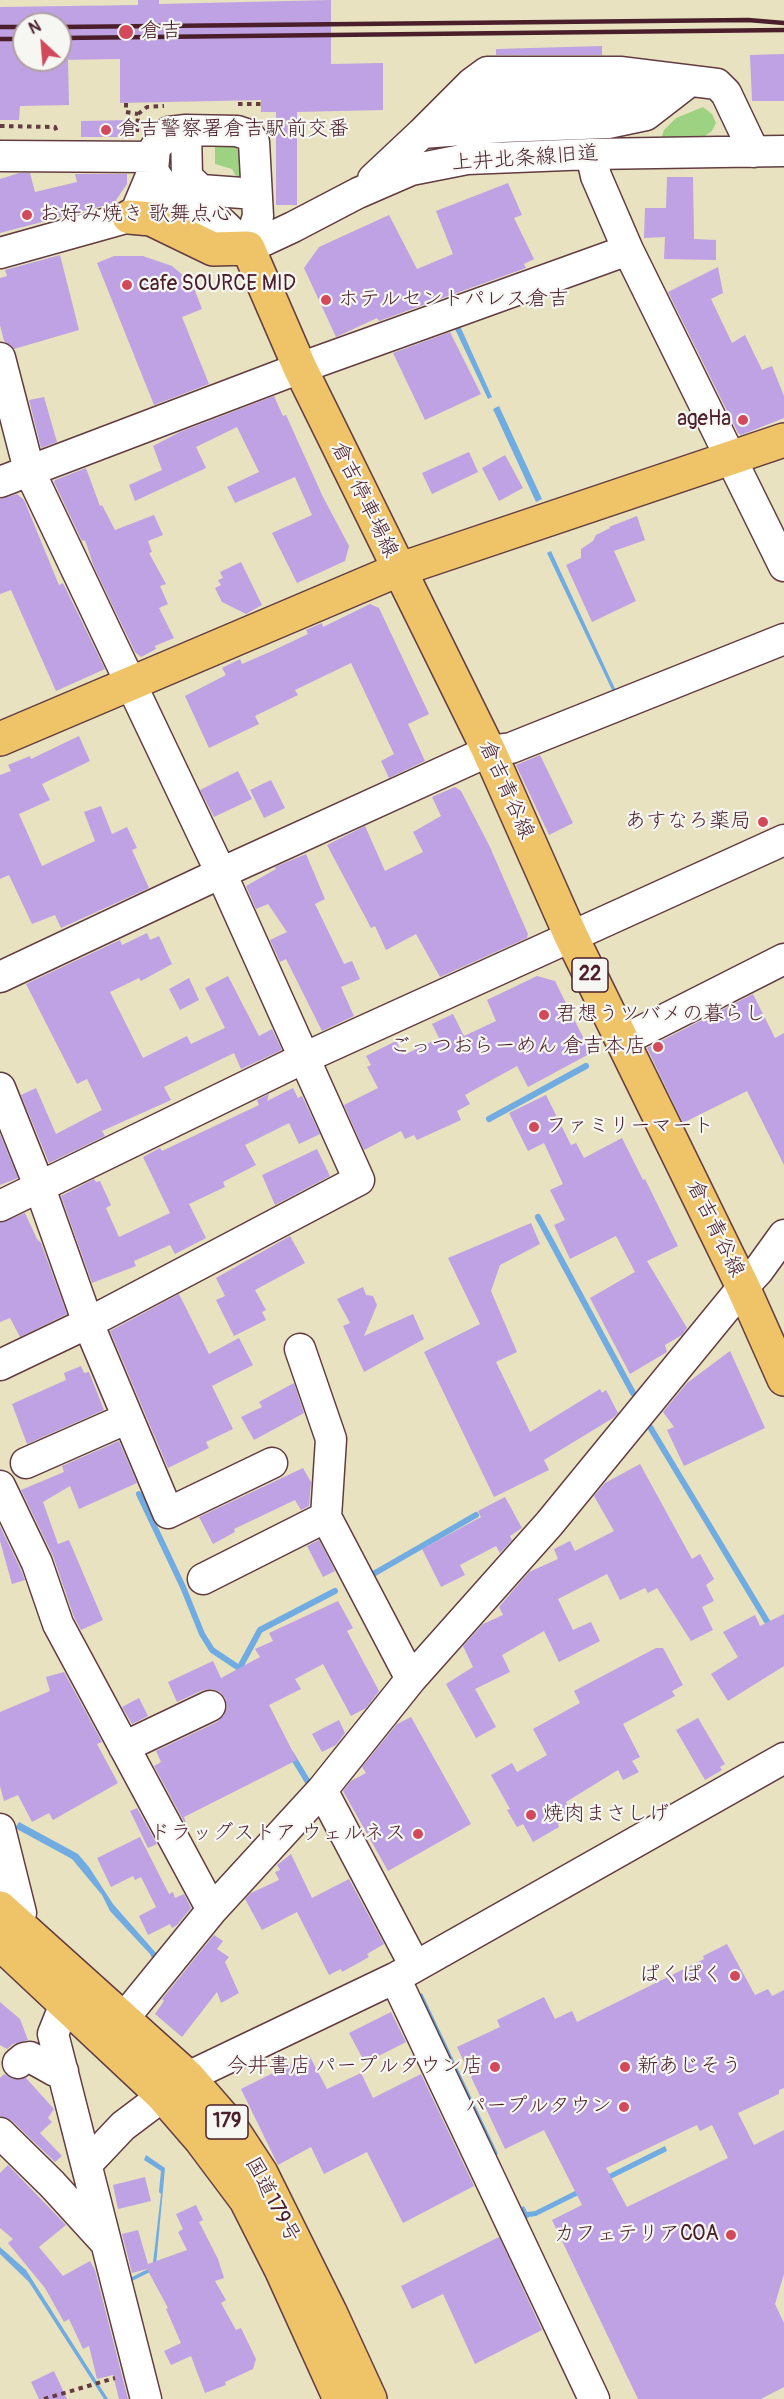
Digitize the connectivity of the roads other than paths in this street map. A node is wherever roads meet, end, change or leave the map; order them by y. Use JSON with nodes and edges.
{"nodes":[{"id":1,"x":690,"y":81,"type":"junction"},
{"id":2,"x":178,"y":118,"type":"junction"},
{"id":3,"x":422,"y":133,"type":"junction"},
{"id":4,"x":0,"y":145,"type":"edge"},
{"id":5,"x":754,"y":152,"type":"junction"},
{"id":6,"x":784,"y":152,"type":"edge"},
{"id":7,"x":591,"y":154,"type":"junction"},
{"id":8,"x":0,"y":156,"type":"edge"},
{"id":9,"x":148,"y":156,"type":"junction"},
{"id":10,"x":94,"y":157,"type":"junction"},
{"id":11,"x":358,"y":193,"type":"junction"},
{"id":12,"x":256,"y":194,"type":"junction"},
{"id":13,"x":129,"y":217,"type":"junction"},
{"id":14,"x":248,"y":248,"type":"junction"},
{"id":15,"x":628,"y":250,"type":"junction"},
{"id":16,"x":0,"y":253,"type":"edge"},
{"id":17,"x":0,"y":358,"type":"edge"},
{"id":18,"x":300,"y":368,"type":"junction"},
{"id":19,"x":784,"y":440,"type":"edge"},
{"id":20,"x":732,"y":458,"type":"junction"},
{"id":21,"x":29,"y":470,"type":"junction"},
{"id":22,"x":0,"y":482,"type":"edge"},
{"id":23,"x":784,"y":566,"type":"edge"},
{"id":24,"x":398,"y":570,"type":"junction"},
{"id":25,"x":784,"y":639,"type":"edge"},
{"id":26,"x":131,"y":683,"type":"junction"},
{"id":27,"x":0,"y":739,"type":"edge"},
{"id":28,"x":489,"y":751,"type":"junction"},
{"id":29,"x":784,"y":840,"type":"edge"},
{"id":30,"x":221,"y":873,"type":"junction"},
{"id":31,"x":571,"y":936,"type":"junction"},
{"id":32,"x":784,"y":959,"type":"edge"},
{"id":33,"x":0,"y":977,"type":"edge"},
{"id":34,"x":622,"y":1041,"type":"junction"},
{"id":35,"x":304,"y":1058,"type":"junction"},
{"id":36,"x":0,"y":1088,"type":"edge"},
{"id":37,"x":40,"y":1188,"type":"junction"},
{"id":38,"x":0,"y":1206,"type":"edge"},
{"id":39,"x":784,"y":1235,"type":"edge"},
{"id":40,"x":743,"y":1287,"type":"junction"},
{"id":41,"x":88,"y":1323,"type":"junction"},
{"id":42,"x":300,"y":1349,"type":"dead end"},
{"id":43,"x":0,"y":1365,"type":"edge"},
{"id":44,"x":784,"y":1379,"type":"edge"},
{"id":45,"x":128,"y":1418,"type":"junction"},
{"id":46,"x":26,"y":1463,"type":"dead end"},
{"id":47,"x":272,"y":1463,"type":"dead end"},
{"id":48,"x":0,"y":1486,"type":"edge"},
{"id":49,"x":326,"y":1517,"type":"junction"},
{"id":50,"x":203,"y":1579,"type":"dead end"},
{"id":51,"x":411,"y":1679,"type":"junction"},
{"id":52,"x":210,"y":1706,"type":"dead end"},
{"id":53,"x":124,"y":1747,"type":"junction"},
{"id":54,"x":784,"y":1758,"type":"edge"},
{"id":55,"x":322,"y":1790,"type":"junction"},
{"id":56,"x":0,"y":1829,"type":"edge"},
{"id":57,"x":212,"y":1910,"type":"junction"},
{"id":58,"x":5,"y":1925,"type":"edge"},
{"id":59,"x":405,"y":1972,"type":"junction"},
{"id":60,"x":65,"y":2004,"type":"junction"},
{"id":61,"x":124,"y":2018,"type":"junction"},
{"id":62,"x":18,"y":2063,"type":"dead end"},
{"id":63,"x":63,"y":2071,"type":"junction"},
{"id":64,"x":175,"y":2086,"type":"junction"},
{"id":65,"x":0,"y":2133,"type":"edge"},
{"id":66,"x":88,"y":2167,"type":"junction"},
{"id":67,"x":52,"y":2184,"type":"junction"},
{"id":68,"x":105,"y":2241,"type":"junction"},
{"id":69,"x":143,"y":2385,"type":"edge"},
{"id":70,"x":340,"y":2399,"type":"edge"},
{"id":71,"x":370,"y":2399,"type":"edge"},
{"id":72,"x":594,"y":2399,"type":"edge"}],
"edges":[{"from":1,"to":3,"type":"street"},
{"from":1,"to":3,"type":"street"},
{"from":1,"to":5,"type":"street"},
{"from":2,"to":9,"type":"street"},
{"from":2,"to":12,"type":"street"},
{"from":2,"to":12,"type":"street"},
{"from":3,"to":11,"type":"street"},
{"from":4,"to":10,"type":"street"},
{"from":5,"to":6,"type":"street","name":"上井北条線旧道"},
{"from":5,"to":7,"type":"street","name":"上井北条線旧道"},
{"from":7,"to":11,"type":"street","name":"上井北条線旧道"},
{"from":7,"to":15,"type":"street"},
{"from":8,"to":10,"type":"street"},
{"from":9,"to":10,"type":"street"},
{"from":9,"to":13,"type":"street"},
{"from":9,"to":14,"type":"street"},
{"from":11,"to":14,"type":"street","name":"上井北条線旧道"},
{"from":12,"to":14,"type":"street"},
{"from":13,"to":14,"type":"main road"},
{"from":13,"to":16,"type":"street"},
{"from":14,"to":18,"type":"main road","name":"倉吉停車場線"},
{"from":15,"to":18,"type":"street"},
{"from":15,"to":20,"type":"street"},
{"from":17,"to":21,"type":"street"},
{"from":18,"to":21,"type":"street"},
{"from":18,"to":24,"type":"main road","name":"倉吉停車場線"},
{"from":19,"to":20,"type":"main road"},
{"from":20,"to":23,"type":"street"},
{"from":20,"to":24,"type":"main road"},
{"from":21,"to":22,"type":"street"},
{"from":21,"to":26,"type":"street"},
{"from":24,"to":26,"type":"main road","name":"倉吉停車場線"},
{"from":24,"to":28,"type":"main road","name":"倉吉青谷線","number":"22"},
{"from":25,"to":28,"type":"street"},
{"from":26,"to":27,"type":"main road","name":"倉吉停車場線"},
{"from":26,"to":30,"type":"street"},
{"from":28,"to":30,"type":"street"},
{"from":28,"to":31,"type":"main road","name":"倉吉青谷線","number":"22"},
{"from":29,"to":31,"type":"street"},
{"from":30,"to":33,"type":"street"},
{"from":30,"to":35,"type":"street"},
{"from":31,"to":34,"type":"main road","name":"倉吉青谷線","number":"22"},
{"from":31,"to":35,"type":"street"},
{"from":32,"to":34,"type":"street"},
{"from":34,"to":40,"type":"main road","name":"倉吉青谷線","number":"22"},
{"from":35,"to":37,"type":"street"},
{"from":35,"to":41,"type":"street"},
{"from":36,"to":37,"type":"street"},
{"from":37,"to":38,"type":"street"},
{"from":37,"to":41,"type":"street"},
{"from":39,"to":40,"type":"street"},
{"from":40,"to":44,"type":"main road","name":"倉吉青谷線","number":"22"},
{"from":40,"to":51,"type":"street"},
{"from":41,"to":43,"type":"street"},
{"from":41,"to":45,"type":"street"},
{"from":42,"to":49,"type":"street"},
{"from":45,"to":46,"type":"street"},
{"from":45,"to":47,"type":"street"},
{"from":48,"to":53,"type":"street"},
{"from":49,"to":50,"type":"street"},
{"from":49,"to":51,"type":"street"},
{"from":51,"to":55,"type":"street"},
{"from":52,"to":53,"type":"street"},
{"from":53,"to":57,"type":"street"},
{"from":54,"to":59,"type":"street"},
{"from":55,"to":57,"type":"street"},
{"from":55,"to":59,"type":"street"},
{"from":56,"to":58,"type":"street"},
{"from":57,"to":61,"type":"street"},
{"from":58,"to":60,"type":"main road","name":"国道179号","number":"179"},
{"from":58,"to":61,"type":"main road","name":"国道179号","number":"179"},
{"from":59,"to":64,"type":"street"},
{"from":59,"to":72,"type":"street"},
{"from":60,"to":63,"type":"street"},
{"from":60,"to":64,"type":"main road","name":"国道179号","number":"179"},
{"from":61,"to":64,"type":"main road","name":"国道179号","number":"179"},
{"from":62,"to":63,"type":"street"},
{"from":63,"to":66,"type":"street"},
{"from":64,"to":66,"type":"street"},
{"from":64,"to":70,"type":"main road","name":"国道179号","number":"179"},
{"from":64,"to":71,"type":"main road","name":"国道179号","number":"179"},
{"from":65,"to":67,"type":"street"},
{"from":66,"to":67,"type":"street"},
{"from":66,"to":68,"type":"street"},
{"from":67,"to":68,"type":"street"},
{"from":68,"to":69,"type":"street"}]}
